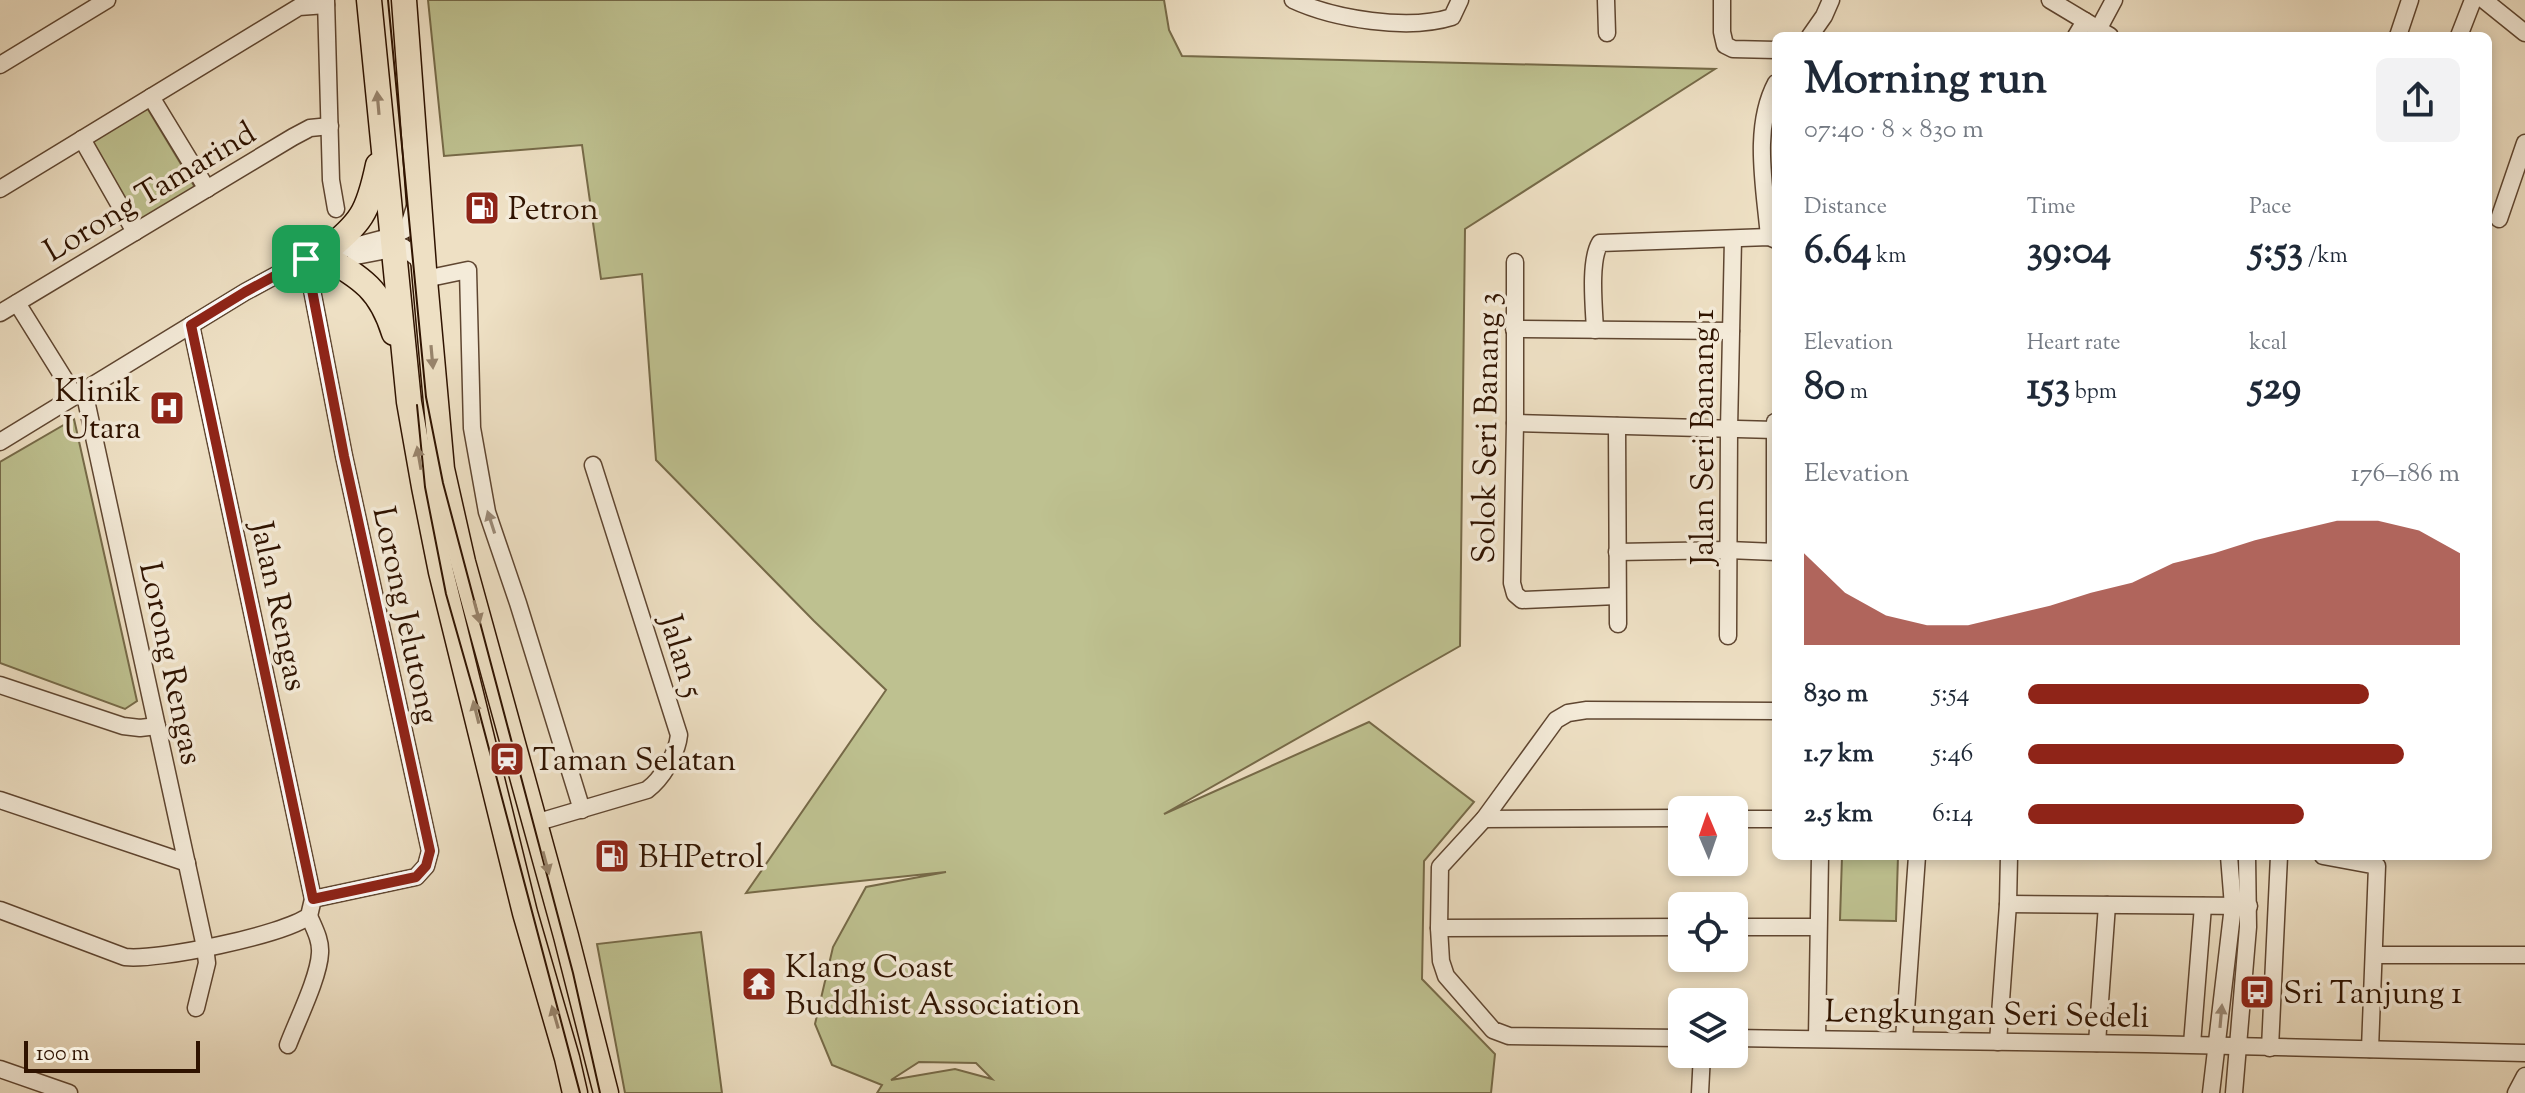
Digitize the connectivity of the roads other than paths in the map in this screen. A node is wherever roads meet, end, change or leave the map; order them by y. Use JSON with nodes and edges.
{"nodes":[{"id":1,"x":107,"y":0,"type":"edge"},
{"id":2,"x":369,"y":0,"type":"edge"},
{"id":3,"x":404,"y":0,"type":"edge"},
{"id":4,"x":1293,"y":0,"type":"edge"},
{"id":5,"x":1460,"y":0,"type":"edge"},
{"id":6,"x":1606,"y":0,"type":"edge"},
{"id":7,"x":1722,"y":0,"type":"edge"},
{"id":8,"x":1831,"y":0,"type":"edge"},
{"id":9,"x":2050,"y":0,"type":"edge"},
{"id":10,"x":2114,"y":0,"type":"edge"},
{"id":11,"x":2410,"y":0,"type":"edge"},
{"id":12,"x":2473,"y":0,"type":"edge"},
{"id":13,"x":2484,"y":0,"type":"edge"},
{"id":14,"x":326,"y":2,"type":"edge"},
{"id":15,"x":2098,"y":28,"type":"edge"},
{"id":16,"x":1813,"y":32,"type":"edge"},
{"id":17,"x":2399,"y":32,"type":"edge"},
{"id":18,"x":2461,"y":32,"type":"edge"},
{"id":19,"x":1607,"y":33,"type":"dead end"},
{"id":20,"x":2525,"y":33,"type":"edge"},
{"id":21,"x":1772,"y":50,"type":"edge"},
{"id":22,"x":0,"y":65,"type":"edge"},
{"id":23,"x":1772,"y":93,"type":"edge"},
{"id":24,"x":151,"y":97,"type":"junction"},
{"id":25,"x":330,"y":126,"type":"junction"},
{"id":26,"x":82,"y":139,"type":"junction"},
{"id":27,"x":2525,"y":143,"type":"edge"},
{"id":28,"x":382,"y":147,"type":"junction"},
{"id":29,"x":0,"y":189,"type":"edge"},
{"id":30,"x":207,"y":189,"type":"junction"},
{"id":31,"x":419,"y":191,"type":"junction"},
{"id":32,"x":1771,"y":195,"type":"edge"},
{"id":33,"x":336,"y":209,"type":"dead end"},
{"id":34,"x":1772,"y":217,"type":"edge"},
{"id":35,"x":2499,"y":219,"type":"dead end"},
{"id":36,"x":135,"y":232,"type":"junction"},
{"id":37,"x":1733,"y":239,"type":"junction"},
{"id":38,"x":1772,"y":239,"type":"edge"},
{"id":39,"x":394,"y":242,"type":"junction"},
{"id":40,"x":314,"y":257,"type":"junction"},
{"id":41,"x":1515,"y":262,"type":"dead end"},
{"id":42,"x":424,"y":274,"type":"junction"},
{"id":43,"x":17,"y":303,"type":"junction"},
{"id":44,"x":0,"y":313,"type":"edge"},
{"id":45,"x":191,"y":325,"type":"junction"},
{"id":46,"x":1514,"y":329,"type":"junction"},
{"id":47,"x":1595,"y":330,"type":"junction"},
{"id":48,"x":1731,"y":331,"type":"junction"},
{"id":49,"x":80,"y":394,"type":"junction"},
{"id":50,"x":409,"y":402,"type":"junction"},
{"id":51,"x":1515,"y":423,"type":"junction"},
{"id":52,"x":1772,"y":425,"type":"edge"},
{"id":53,"x":1617,"y":426,"type":"junction"},
{"id":54,"x":1729,"y":429,"type":"junction"},
{"id":55,"x":0,"y":442,"type":"edge"},
{"id":56,"x":593,"y":465,"type":"dead end"},
{"id":57,"x":1728,"y":550,"type":"junction"},
{"id":58,"x":1617,"y":552,"type":"junction"},
{"id":59,"x":1772,"y":552,"type":"edge"},
{"id":60,"x":1617,"y":596,"type":"junction"},
{"id":61,"x":1618,"y":624,"type":"dead end"},
{"id":62,"x":1728,"y":636,"type":"dead end"},
{"id":63,"x":0,"y":685,"type":"edge"},
{"id":64,"x":1772,"y":711,"type":"edge"},
{"id":65,"x":157,"y":726,"type":"junction"},
{"id":66,"x":0,"y":800,"type":"edge"},
{"id":67,"x":582,"y":810,"type":"junction"},
{"id":68,"x":1668,"y":818,"type":"edge"},
{"id":69,"x":1484,"y":819,"type":"junction"},
{"id":70,"x":1748,"y":819,"type":"edge"},
{"id":71,"x":1772,"y":819,"type":"edge"},
{"id":72,"x":535,"y":823,"type":"junction"},
{"id":73,"x":1820,"y":860,"type":"edge"},
{"id":74,"x":1917,"y":860,"type":"edge"},
{"id":75,"x":2009,"y":860,"type":"edge"},
{"id":76,"x":2230,"y":860,"type":"edge"},
{"id":77,"x":2247,"y":860,"type":"edge"},
{"id":78,"x":2279,"y":860,"type":"edge"},
{"id":79,"x":2345,"y":860,"type":"edge"},
{"id":80,"x":187,"y":863,"type":"junction"},
{"id":81,"x":2008,"y":904,"type":"junction"},
{"id":82,"x":2107,"y":905,"type":"junction"},
{"id":83,"x":2203,"y":906,"type":"junction"},
{"id":84,"x":2241,"y":906,"type":"junction"},
{"id":85,"x":311,"y":908,"type":"junction"},
{"id":86,"x":0,"y":910,"type":"edge"},
{"id":87,"x":1668,"y":927,"type":"edge"},
{"id":88,"x":1748,"y":927,"type":"edge"},
{"id":89,"x":1818,"y":927,"type":"junction"},
{"id":90,"x":1439,"y":928,"type":"junction"},
{"id":91,"x":205,"y":947,"type":"junction"},
{"id":92,"x":2375,"y":955,"type":"junction"},
{"id":93,"x":2525,"y":955,"type":"edge"},
{"id":94,"x":196,"y":1008,"type":"dead end"},
{"id":95,"x":1668,"y":1038,"type":"edge"},
{"id":96,"x":1748,"y":1038,"type":"edge"},
{"id":97,"x":1817,"y":1038,"type":"junction"},
{"id":98,"x":1904,"y":1039,"type":"junction"},
{"id":99,"x":1998,"y":1042,"type":"junction"},
{"id":100,"x":2097,"y":1043,"type":"junction"},
{"id":101,"x":2192,"y":1044,"type":"junction"},
{"id":102,"x":288,"y":1045,"type":"dead end"},
{"id":103,"x":2218,"y":1045,"type":"junction"},
{"id":104,"x":2239,"y":1046,"type":"junction"},
{"id":105,"x":2270,"y":1048,"type":"junction"},
{"id":106,"x":2370,"y":1049,"type":"junction"},
{"id":107,"x":2525,"y":1053,"type":"edge"},
{"id":108,"x":1701,"y":1068,"type":"edge"},
{"id":109,"x":0,"y":1069,"type":"edge"},
{"id":110,"x":2525,"y":1076,"type":"edge"},
{"id":111,"x":69,"y":1093,"type":"edge"},
{"id":112,"x":575,"y":1093,"type":"edge"},
{"id":113,"x":606,"y":1093,"type":"edge"},
{"id":114,"x":1700,"y":1093,"type":"edge"},
{"id":115,"x":2211,"y":1093,"type":"edge"},
{"id":116,"x":2234,"y":1093,"type":"edge"},
{"id":117,"x":2516,"y":1093,"type":"edge"}],
"edges":[{"from":1,"to":22,"type":"street"},
{"from":28,"to":2,"type":"highway","one_way":true},
{"from":3,"to":31,"type":"highway"},
{"from":4,"to":5,"type":"street"},
{"from":6,"to":19,"type":"street"},
{"from":7,"to":21,"type":"street"},
{"from":8,"to":16,"type":"street"},
{"from":9,"to":15,"type":"street"},
{"from":10,"to":15,"type":"street"},
{"from":11,"to":17,"type":"street"},
{"from":12,"to":18,"type":"street"},
{"from":13,"to":20,"type":"street"},
{"from":14,"to":24,"type":"street"},
{"from":14,"to":25,"type":"street"},
{"from":23,"to":32,"type":"street"},
{"from":24,"to":26,"type":"street"},
{"from":24,"to":30,"type":"street"},
{"from":25,"to":30,"type":"street","name":"Lorong Tamarind"},
{"from":25,"to":33,"type":"street"},
{"from":26,"to":29,"type":"street"},
{"from":26,"to":36,"type":"street"},
{"from":27,"to":35,"type":"street"},
{"from":28,"to":39,"type":"highway"},
{"from":28,"to":40,"type":"highway"},
{"from":30,"to":36,"type":"street","name":"Lorong Tamarind"},
{"from":31,"to":39,"type":"street"},
{"from":31,"to":42,"type":"highway"},
{"from":32,"to":34,"type":"street"},
{"from":36,"to":43,"type":"street","name":"Lorong Tamarind"},
{"from":37,"to":38,"type":"street"},
{"from":37,"to":47,"type":"street"},
{"from":37,"to":48,"type":"street","name":"Jalan Seri Banang 1"},
{"from":39,"to":40,"type":"street"},
{"from":39,"to":42,"type":"street"},
{"from":39,"to":50,"type":"highway"},
{"from":40,"to":45,"type":"street"},
{"from":40,"to":50,"type":"highway"},
{"from":40,"to":85,"type":"street","name":"Lorong Jelutong"},
{"from":41,"to":46,"type":"street","name":"Solok Seri Banang 3"},
{"from":67,"to":42,"type":"street","one_way":true},
{"from":42,"to":72,"type":"highway","one_way":true},
{"from":43,"to":44,"type":"street","name":"Lorong Tamarind"},
{"from":43,"to":49,"type":"street","name":"Lorong Rengas"},
{"from":45,"to":49,"type":"street"},
{"from":45,"to":85,"type":"street","name":"Jalan Rengas"},
{"from":46,"to":47,"type":"street"},
{"from":46,"to":51,"type":"street","name":"Solok Seri Banang 3"},
{"from":47,"to":48,"type":"street"},
{"from":48,"to":54,"type":"street","name":"Jalan Seri Banang 1"},
{"from":49,"to":55,"type":"street"},
{"from":49,"to":65,"type":"street","name":"Lorong Rengas"},
{"from":112,"to":50,"type":"highway","one_way":true},
{"from":51,"to":53,"type":"street"},
{"from":51,"to":60,"type":"street","name":"Solok Seri Banang 3"},
{"from":52,"to":54,"type":"street"},
{"from":53,"to":54,"type":"street"},
{"from":53,"to":58,"type":"street"},
{"from":54,"to":57,"type":"street","name":"Jalan Seri Banang 1"},
{"from":56,"to":67,"type":"street","name":"Jalan 5"},
{"from":57,"to":58,"type":"street"},
{"from":57,"to":59,"type":"street"},
{"from":57,"to":62,"type":"street","name":"Jalan Seri Banang 1"},
{"from":58,"to":60,"type":"street"},
{"from":60,"to":61,"type":"street"},
{"from":63,"to":65,"type":"street"},
{"from":64,"to":69,"type":"street"},
{"from":65,"to":80,"type":"street","name":"Lorong Rengas"},
{"from":66,"to":80,"type":"street"},
{"from":67,"to":72,"type":"street","name":"Jalan 5"},
{"from":68,"to":69,"type":"street"},
{"from":69,"to":90,"type":"street"},
{"from":70,"to":71,"type":"street"},
{"from":72,"to":113,"type":"highway","one_way":true},
{"from":73,"to":89,"type":"street"},
{"from":74,"to":98,"type":"street"},
{"from":75,"to":81,"type":"street"},
{"from":76,"to":84,"type":"street"},
{"from":77,"to":84,"type":"street"},
{"from":78,"to":105,"type":"street"},
{"from":79,"to":92,"type":"street"},
{"from":80,"to":91,"type":"street","name":"Lorong Rengas"},
{"from":81,"to":82,"type":"street"},
{"from":81,"to":99,"type":"street"},
{"from":82,"to":83,"type":"street"},
{"from":82,"to":100,"type":"street"},
{"from":83,"to":84,"type":"street"},
{"from":83,"to":101,"type":"street"},
{"from":103,"to":84,"type":"street","one_way":true},
{"from":84,"to":104,"type":"street"},
{"from":85,"to":91,"type":"street","name":"Lorong Jelutong"},
{"from":85,"to":102,"type":"street","name":"Jalan Rengas"},
{"from":86,"to":91,"type":"street","name":"Lorong Jelutong"},
{"from":87,"to":90,"type":"street"},
{"from":88,"to":89,"type":"street"},
{"from":89,"to":97,"type":"street"},
{"from":90,"to":95,"type":"street"},
{"from":91,"to":94,"type":"street","name":"Lorong Rengas"},
{"from":92,"to":93,"type":"street"},
{"from":92,"to":106,"type":"street"},
{"from":96,"to":97,"type":"street","name":"Lengkungan Seri Sedeli"},
{"from":97,"to":98,"type":"street","name":"Lengkungan Seri Sedeli"},
{"from":98,"to":99,"type":"street","name":"Lengkungan Seri Sedeli"},
{"from":99,"to":100,"type":"street","name":"Lengkungan Seri Sedeli"},
{"from":100,"to":101,"type":"street","name":"Lengkungan Seri Sedeli"},
{"from":101,"to":103,"type":"street","name":"Lengkungan Seri Sedeli"},
{"from":103,"to":104,"type":"street","name":"Lengkungan Seri Sedeli"},
{"from":103,"to":115,"type":"street"},
{"from":104,"to":105,"type":"street","name":"Lengkungan Seri Sedeli"},
{"from":104,"to":116,"type":"street"},
{"from":105,"to":106,"type":"street","name":"Lengkungan Seri Sedeli"},
{"from":106,"to":107,"type":"street","name":"Lengkungan Seri Sedeli"},
{"from":108,"to":114,"type":"street"},
{"from":109,"to":111,"type":"street"},
{"from":110,"to":117,"type":"street"}]}
